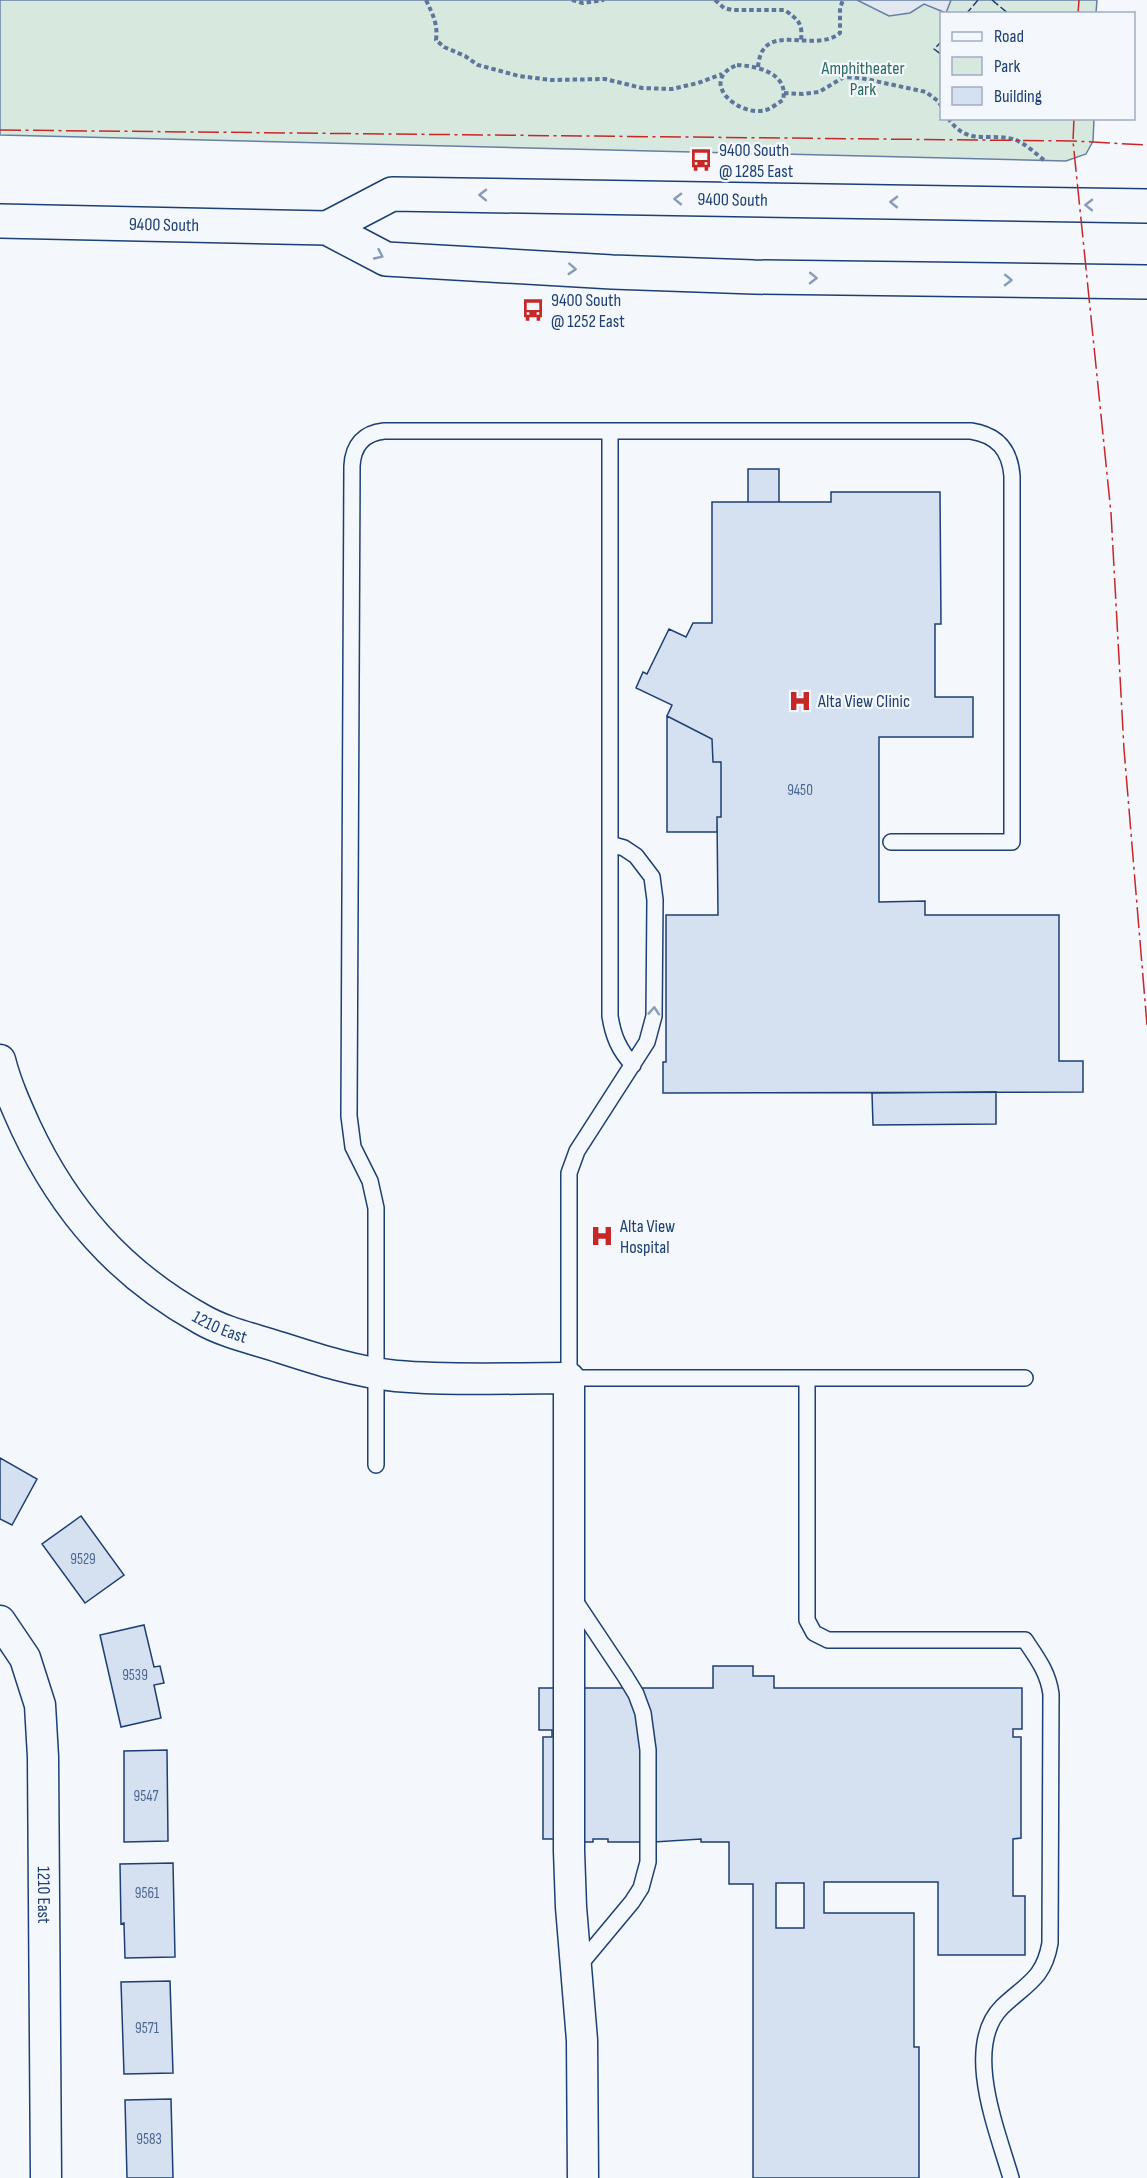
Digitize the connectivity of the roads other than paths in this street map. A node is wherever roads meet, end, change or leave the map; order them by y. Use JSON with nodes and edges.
{"nodes":[{"id":1,"x":1147,"y":206,"type":"edge"},
{"id":2,"x":0,"y":221,"type":"edge"},
{"id":3,"x":327,"y":228,"type":"junction"},
{"id":4,"x":1147,"y":282,"type":"edge"},
{"id":5,"x":610,"y":431,"type":"junction"},
{"id":6,"x":891,"y":842,"type":"dead end"},
{"id":7,"x":610,"y":844,"type":"junction"},
{"id":8,"x":0,"y":1060,"type":"edge"},
{"id":9,"x":633,"y":1065,"type":"junction"},
{"id":10,"x":376,"y":1373,"type":"junction"},
{"id":11,"x":569,"y":1378,"type":"junction"},
{"id":12,"x":807,"y":1378,"type":"junction"},
{"id":13,"x":1024,"y":1378,"type":"dead end"},
{"id":14,"x":376,"y":1465,"type":"dead end"},
{"id":15,"x":569,"y":1593,"type":"junction"},
{"id":16,"x":0,"y":1621,"type":"edge"},
{"id":17,"x":577,"y":1968,"type":"junction"},
{"id":18,"x":46,"y":2178,"type":"edge"},
{"id":19,"x":583,"y":2178,"type":"edge"},
{"id":20,"x":1011,"y":2178,"type":"edge"}],
"edges":[{"from":1,"to":3,"type":"main road","name":"9400 South","one_way":true},
{"from":2,"to":3,"type":"main road","name":"9400 South"},
{"from":3,"to":4,"type":"main road","name":"9400 South","one_way":true},
{"from":5,"to":6,"type":"lane"},
{"from":5,"to":7,"type":"lane"},
{"from":5,"to":10,"type":"lane"},
{"from":7,"to":9,"type":"lane"},
{"from":9,"to":7,"type":"lane","one_way":true},
{"from":8,"to":10,"type":"street","name":"1210 East"},
{"from":9,"to":11,"type":"lane"},
{"from":10,"to":11,"type":"street","name":"1210 East"},
{"from":10,"to":14,"type":"lane"},
{"from":11,"to":12,"type":"lane"},
{"from":11,"to":15,"type":"street"},
{"from":12,"to":13,"type":"lane"},
{"from":12,"to":20,"type":"lane"},
{"from":15,"to":17,"type":"street"},
{"from":15,"to":17,"type":"lane"},
{"from":16,"to":18,"type":"street","name":"1210 East"},
{"from":17,"to":19,"type":"street"}]}
